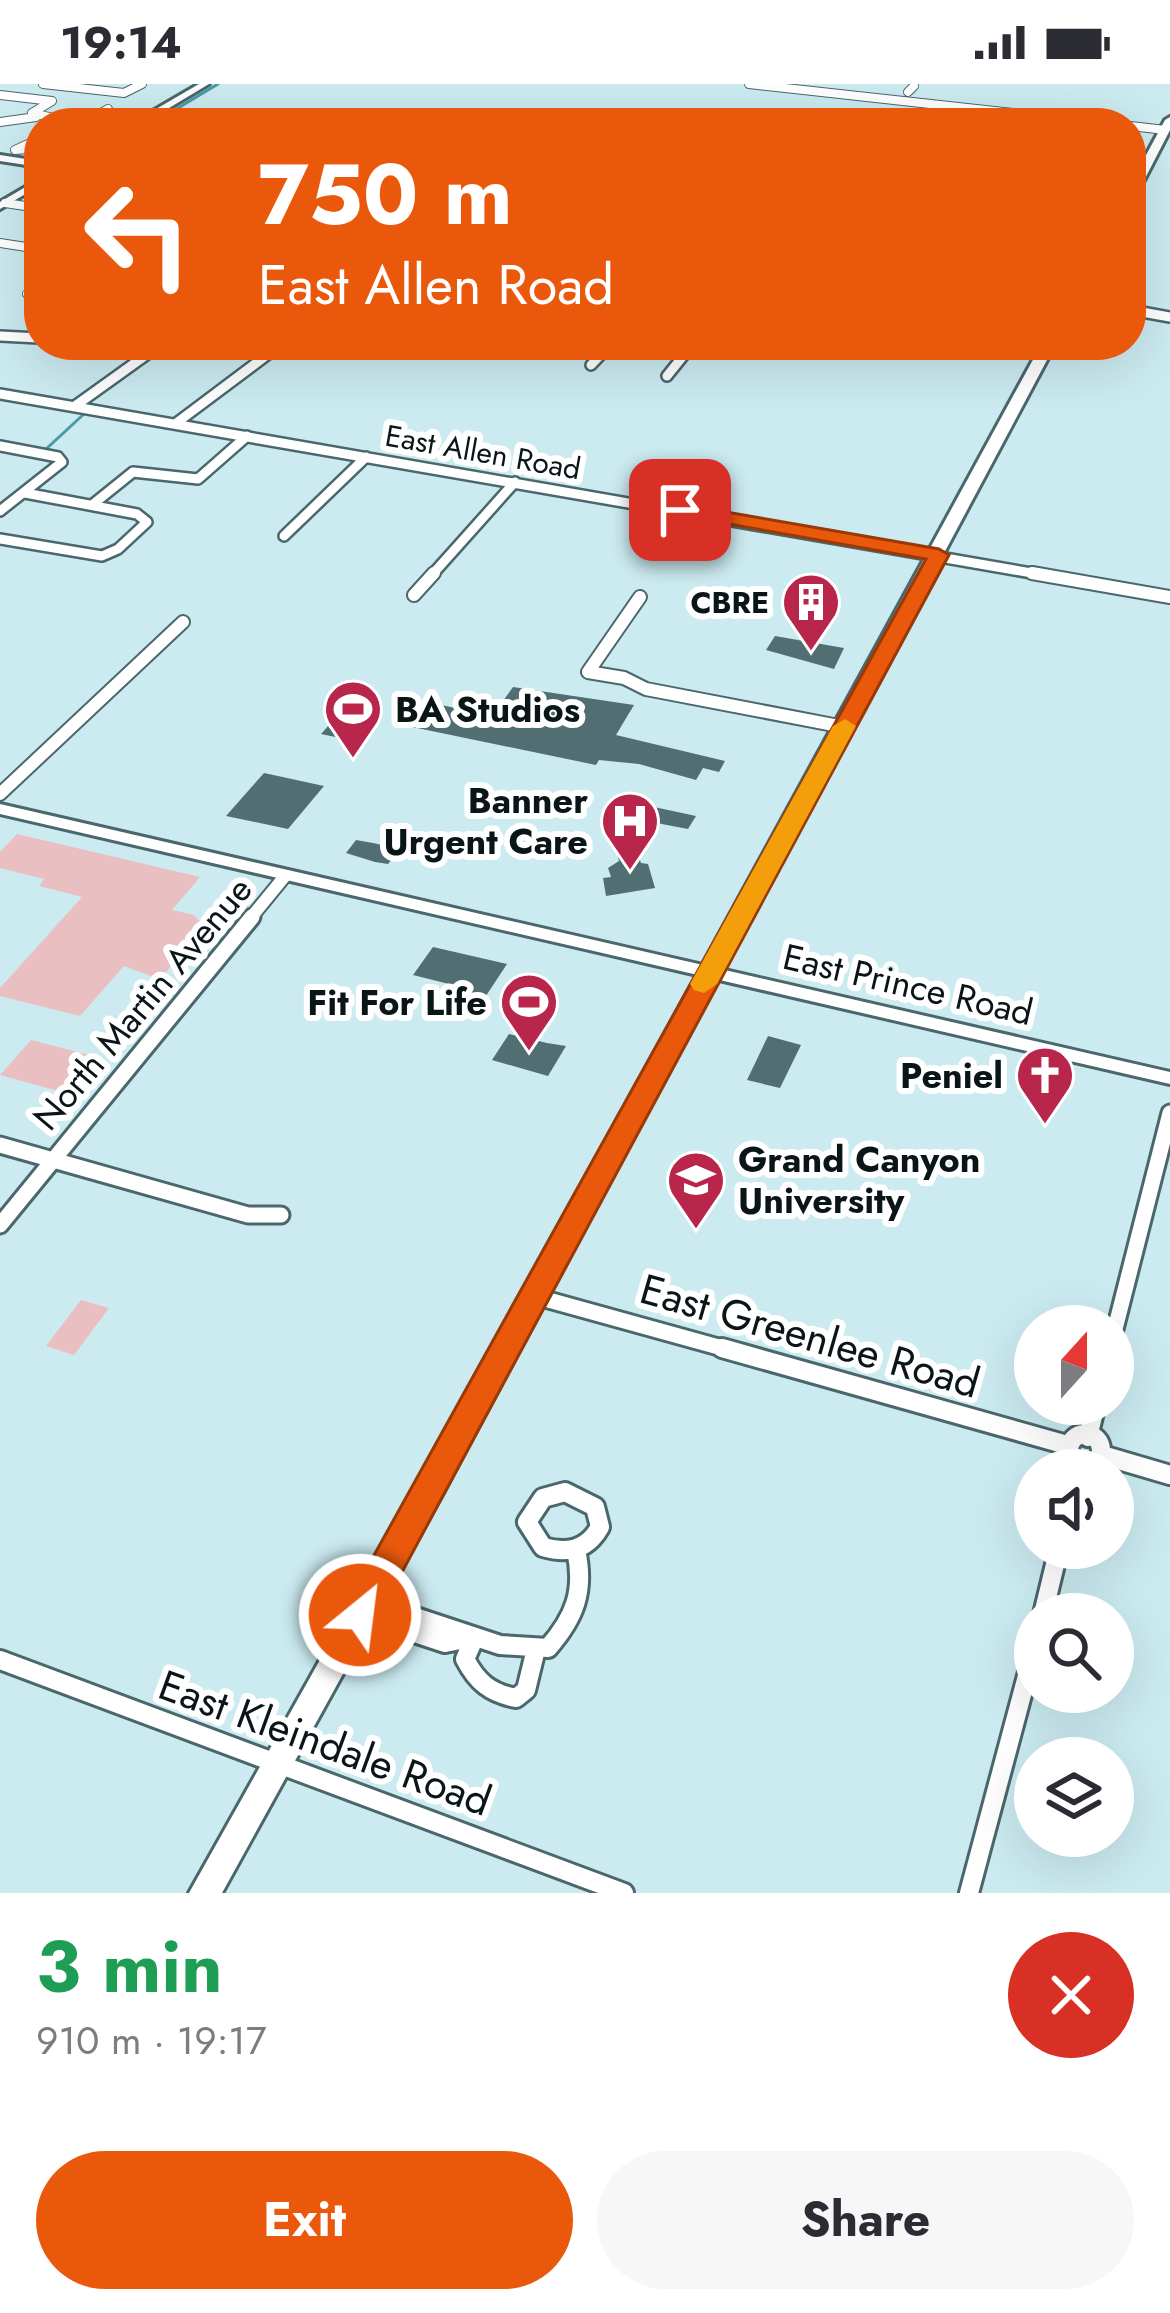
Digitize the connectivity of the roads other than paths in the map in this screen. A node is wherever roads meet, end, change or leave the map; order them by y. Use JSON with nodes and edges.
{"nodes":[{"id":1,"x":43,"y":84,"type":"edge"},
{"id":2,"x":142,"y":84,"type":"edge"},
{"id":3,"x":205,"y":84,"type":"edge"},
{"id":4,"x":749,"y":84,"type":"edge"},
{"id":5,"x":823,"y":87,"type":"edge"},
{"id":6,"x":912,"y":89,"type":"edge"},
{"id":7,"x":840,"y":90,"type":"edge"},
{"id":8,"x":0,"y":95,"type":"edge"},
{"id":9,"x":34,"y":99,"type":"junction"},
{"id":10,"x":0,"y":104,"type":"edge"},
{"id":11,"x":40,"y":108,"type":"edge"},
{"id":12,"x":163,"y":108,"type":"edge"},
{"id":13,"x":1019,"y":108,"type":"edge"},
{"id":14,"x":1167,"y":125,"type":"edge"},
{"id":15,"x":1146,"y":165,"type":"edge"},
{"id":16,"x":139,"y":360,"type":"edge"},
{"id":17,"x":261,"y":360,"type":"edge"},
{"id":18,"x":596,"y":360,"type":"edge"},
{"id":19,"x":680,"y":360,"type":"edge"},
{"id":20,"x":1040,"y":360,"type":"edge"},
{"id":21,"x":591,"y":365,"type":"dead end"},
{"id":22,"x":667,"y":376,"type":"dead end"},
{"id":23,"x":0,"y":394,"type":"edge"},
{"id":24,"x":75,"y":406,"type":"junction"},
{"id":25,"x":175,"y":424,"type":"junction"},
{"id":26,"x":247,"y":436,"type":"junction"},
{"id":27,"x":0,"y":446,"type":"edge"},
{"id":28,"x":365,"y":457,"type":"junction"},
{"id":29,"x":515,"y":482,"type":"junction"},
{"id":30,"x":25,"y":493,"type":"junction"},
{"id":31,"x":92,"y":505,"type":"junction"},
{"id":32,"x":0,"y":511,"type":"edge"},
{"id":33,"x":284,"y":536,"type":"dead end"},
{"id":34,"x":0,"y":539,"type":"edge"},
{"id":35,"x":943,"y":547,"type":"junction"},
{"id":36,"x":1024,"y":570,"type":"dead end"},
{"id":37,"x":414,"y":595,"type":"dead end"},
{"id":38,"x":640,"y":597,"type":"dead end"},
{"id":39,"x":1170,"y":597,"type":"edge"},
{"id":40,"x":183,"y":622,"type":"dead end"},
{"id":41,"x":844,"y":727,"type":"junction"},
{"id":42,"x":0,"y":794,"type":"edge"},
{"id":43,"x":0,"y":809,"type":"edge"},
{"id":44,"x":285,"y":876,"type":"junction"},
{"id":45,"x":710,"y":972,"type":"junction"},
{"id":46,"x":1170,"y":1078,"type":"edge"},
{"id":47,"x":1170,"y":1113,"type":"edge"},
{"id":48,"x":0,"y":1145,"type":"edge"},
{"id":49,"x":52,"y":1159,"type":"junction"},
{"id":50,"x":281,"y":1216,"type":"dead end"},
{"id":51,"x":0,"y":1225,"type":"edge"},
{"id":52,"x":534,"y":1296,"type":"junction"},
{"id":53,"x":1121,"y":1305,"type":"edge"},
{"id":54,"x":1091,"y":1425,"type":"edge"},
{"id":55,"x":1088,"y":1437,"type":"junction"},
{"id":56,"x":1066,"y":1445,"type":"junction"},
{"id":57,"x":1068,"y":1449,"type":"edge"},
{"id":58,"x":1101,"y":1449,"type":"edge"},
{"id":59,"x":1134,"y":1464,"type":"edge"},
{"id":60,"x":1170,"y":1475,"type":"edge"},
{"id":61,"x":576,"y":1550,"type":"dead end"},
{"id":62,"x":364,"y":1608,"type":"junction"},
{"id":63,"x":475,"y":1636,"type":"junction"},
{"id":64,"x":536,"y":1649,"type":"junction"},
{"id":65,"x":0,"y":1660,"type":"edge"},
{"id":66,"x":1017,"y":1713,"type":"edge"},
{"id":67,"x":278,"y":1764,"type":"junction"},
{"id":68,"x":205,"y":1893,"type":"edge"},
{"id":69,"x":624,"y":1893,"type":"edge"},
{"id":70,"x":969,"y":1893,"type":"edge"}],
"edges":[{"from":1,"to":2,"type":"street"},
{"from":3,"to":12,"type":"main road"},
{"from":4,"to":5,"type":"street"},
{"from":5,"to":7,"type":"street"},
{"from":6,"to":7,"type":"street"},
{"from":6,"to":13,"type":"street"},
{"from":8,"to":9,"type":"street"},
{"from":9,"to":10,"type":"street"},
{"from":9,"to":11,"type":"street"},
{"from":14,"to":15,"type":"main road"},
{"from":16,"to":24,"type":"street"},
{"from":17,"to":25,"type":"street"},
{"from":18,"to":21,"type":"street"},
{"from":19,"to":22,"type":"street"},
{"from":20,"to":35,"type":"main road"},
{"from":23,"to":24,"type":"street","name":"East Allen Road"},
{"from":24,"to":25,"type":"street","name":"East Allen Road"},
{"from":25,"to":26,"type":"street","name":"East Allen Road"},
{"from":26,"to":28,"type":"street","name":"East Allen Road"},
{"from":26,"to":31,"type":"street"},
{"from":27,"to":30,"type":"street"},
{"from":28,"to":29,"type":"street","name":"East Allen Road"},
{"from":28,"to":33,"type":"street"},
{"from":29,"to":35,"type":"street","name":"East Allen Road"},
{"from":29,"to":37,"type":"street"},
{"from":30,"to":31,"type":"street"},
{"from":30,"to":32,"type":"street"},
{"from":31,"to":34,"type":"street"},
{"from":35,"to":36,"type":"street"},
{"from":35,"to":39,"type":"street","name":"East Allen Road"},
{"from":35,"to":41,"type":"main road"},
{"from":38,"to":41,"type":"street"},
{"from":40,"to":42,"type":"street"},
{"from":41,"to":45,"type":"main road"},
{"from":43,"to":44,"type":"main road","name":"East Prince Road"},
{"from":44,"to":45,"type":"main road","name":"East Prince Road"},
{"from":44,"to":49,"type":"street","name":"North Martin Avenue"},
{"from":45,"to":46,"type":"main road","name":"East Prince Road"},
{"from":45,"to":52,"type":"main road"},
{"from":47,"to":53,"type":"street"},
{"from":48,"to":49,"type":"street"},
{"from":49,"to":50,"type":"street"},
{"from":49,"to":51,"type":"street","name":"North Martin Avenue"},
{"from":52,"to":56,"type":"street","name":"East Greenlee Road"},
{"from":52,"to":62,"type":"main road"},
{"from":54,"to":55,"type":"street"},
{"from":55,"to":56,"type":"street"},
{"from":55,"to":58,"type":"street"},
{"from":56,"to":57,"type":"street"},
{"from":59,"to":60,"type":"street"},
{"from":61,"to":64,"type":"street"},
{"from":62,"to":63,"type":"street"},
{"from":62,"to":67,"type":"main road"},
{"from":63,"to":64,"type":"street"},
{"from":63,"to":64,"type":"street"},
{"from":65,"to":67,"type":"street","name":"East Kleindale Road"},
{"from":66,"to":70,"type":"street"},
{"from":67,"to":68,"type":"main road"},
{"from":67,"to":69,"type":"street","name":"East Kleindale Road"}]}
